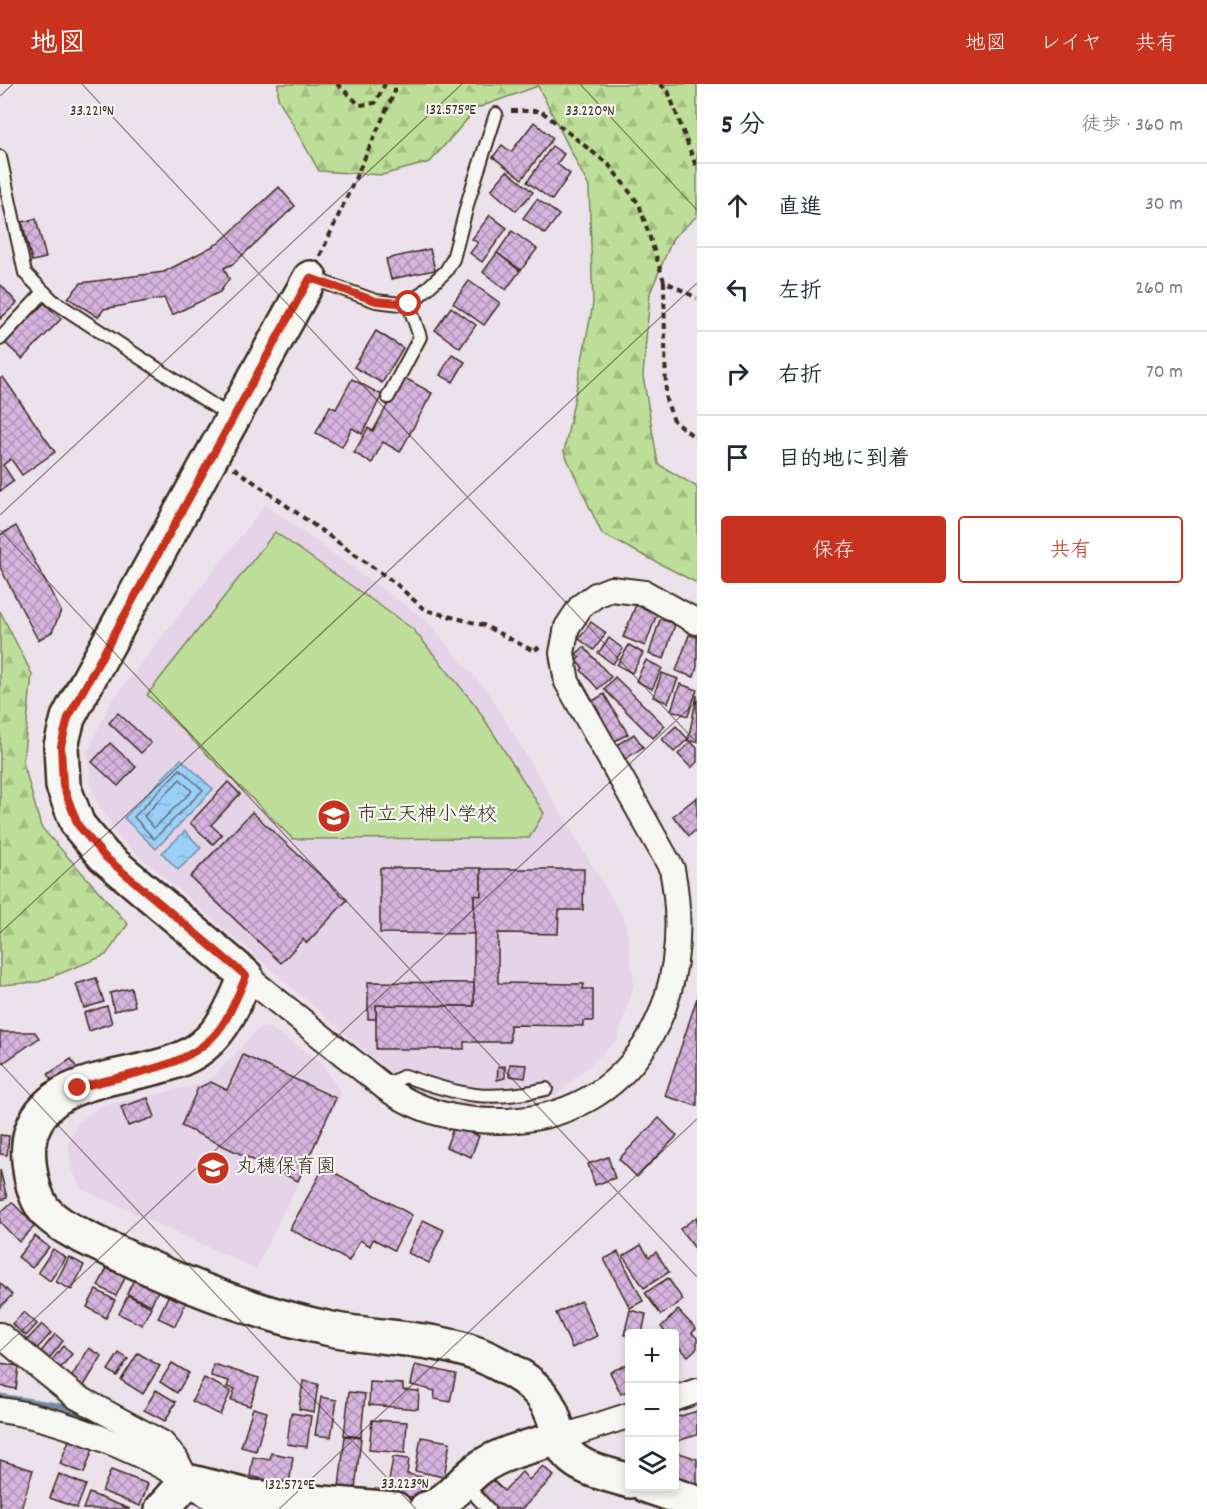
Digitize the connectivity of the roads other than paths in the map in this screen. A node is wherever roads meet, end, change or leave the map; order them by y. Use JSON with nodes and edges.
{"nodes":[{"id":1,"x":496,"y":114,"type":"road end"},
{"id":2,"x":0,"y":157,"type":"edge"},
{"id":3,"x":310,"y":278,"type":"joint"},
{"id":4,"x":44,"y":292,"type":"junction"},
{"id":5,"x":409,"y":304,"type":"junction"},
{"id":6,"x":0,"y":339,"type":"edge"},
{"id":7,"x":388,"y":397,"type":"dead end"},
{"id":8,"x":232,"y":418,"type":"junction"},
{"id":9,"x":697,"y":622,"type":"edge"},
{"id":10,"x":246,"y":976,"type":"junction"},
{"id":11,"x":384,"y":1086,"type":"junction"},
{"id":12,"x":546,"y":1089,"type":"dead end"},
{"id":13,"x":0,"y":1335,"type":"edge"},
{"id":14,"x":697,"y":1390,"type":"edge"},
{"id":15,"x":679,"y":1397,"type":"edge"},
{"id":16,"x":0,"y":1410,"type":"edge"},
{"id":17,"x":625,"y":1417,"type":"edge"},
{"id":18,"x":560,"y":1438,"type":"junction"},
{"id":19,"x":625,"y":1479,"type":"edge"},
{"id":20,"x":187,"y":1481,"type":"junction"},
{"id":21,"x":464,"y":1483,"type":"junction"},
{"id":22,"x":662,"y":1491,"type":"edge"},
{"id":23,"x":697,"y":1503,"type":"edge"},
{"id":24,"x":162,"y":1509,"type":"edge"},
{"id":25,"x":225,"y":1509,"type":"edge"},
{"id":26,"x":389,"y":1509,"type":"edge"},
{"id":27,"x":395,"y":1509,"type":"edge"},
{"id":28,"x":426,"y":1509,"type":"edge"},
{"id":29,"x":488,"y":1509,"type":"edge"}],
"edges":[{"from":1,"to":5,"type":"lane"},
{"from":2,"to":4,"type":"lane"},
{"from":3,"to":5,"type":"lane"},
{"from":3,"to":8,"type":"street"},
{"from":4,"to":6,"type":"lane"},
{"from":4,"to":8,"type":"lane"},
{"from":5,"to":7,"type":"lane"},
{"from":8,"to":10,"type":"street"},
{"from":9,"to":11,"type":"street"},
{"from":10,"to":11,"type":"street"},
{"from":10,"to":18,"type":"street"},
{"from":11,"to":12,"type":"lane"},
{"from":13,"to":20,"type":"street"},
{"from":14,"to":15,"type":"street"},
{"from":16,"to":20,"type":"street"},
{"from":17,"to":18,"type":"street"},
{"from":18,"to":19,"type":"street"},
{"from":18,"to":21,"type":"street"},
{"from":20,"to":24,"type":"street"},
{"from":20,"to":25,"type":"street"},
{"from":20,"to":26,"type":"street"},
{"from":21,"to":28,"type":"street"},
{"from":21,"to":29,"type":"lane"},
{"from":22,"to":23,"type":"street"},
{"from":26,"to":27,"type":"street"}]}
